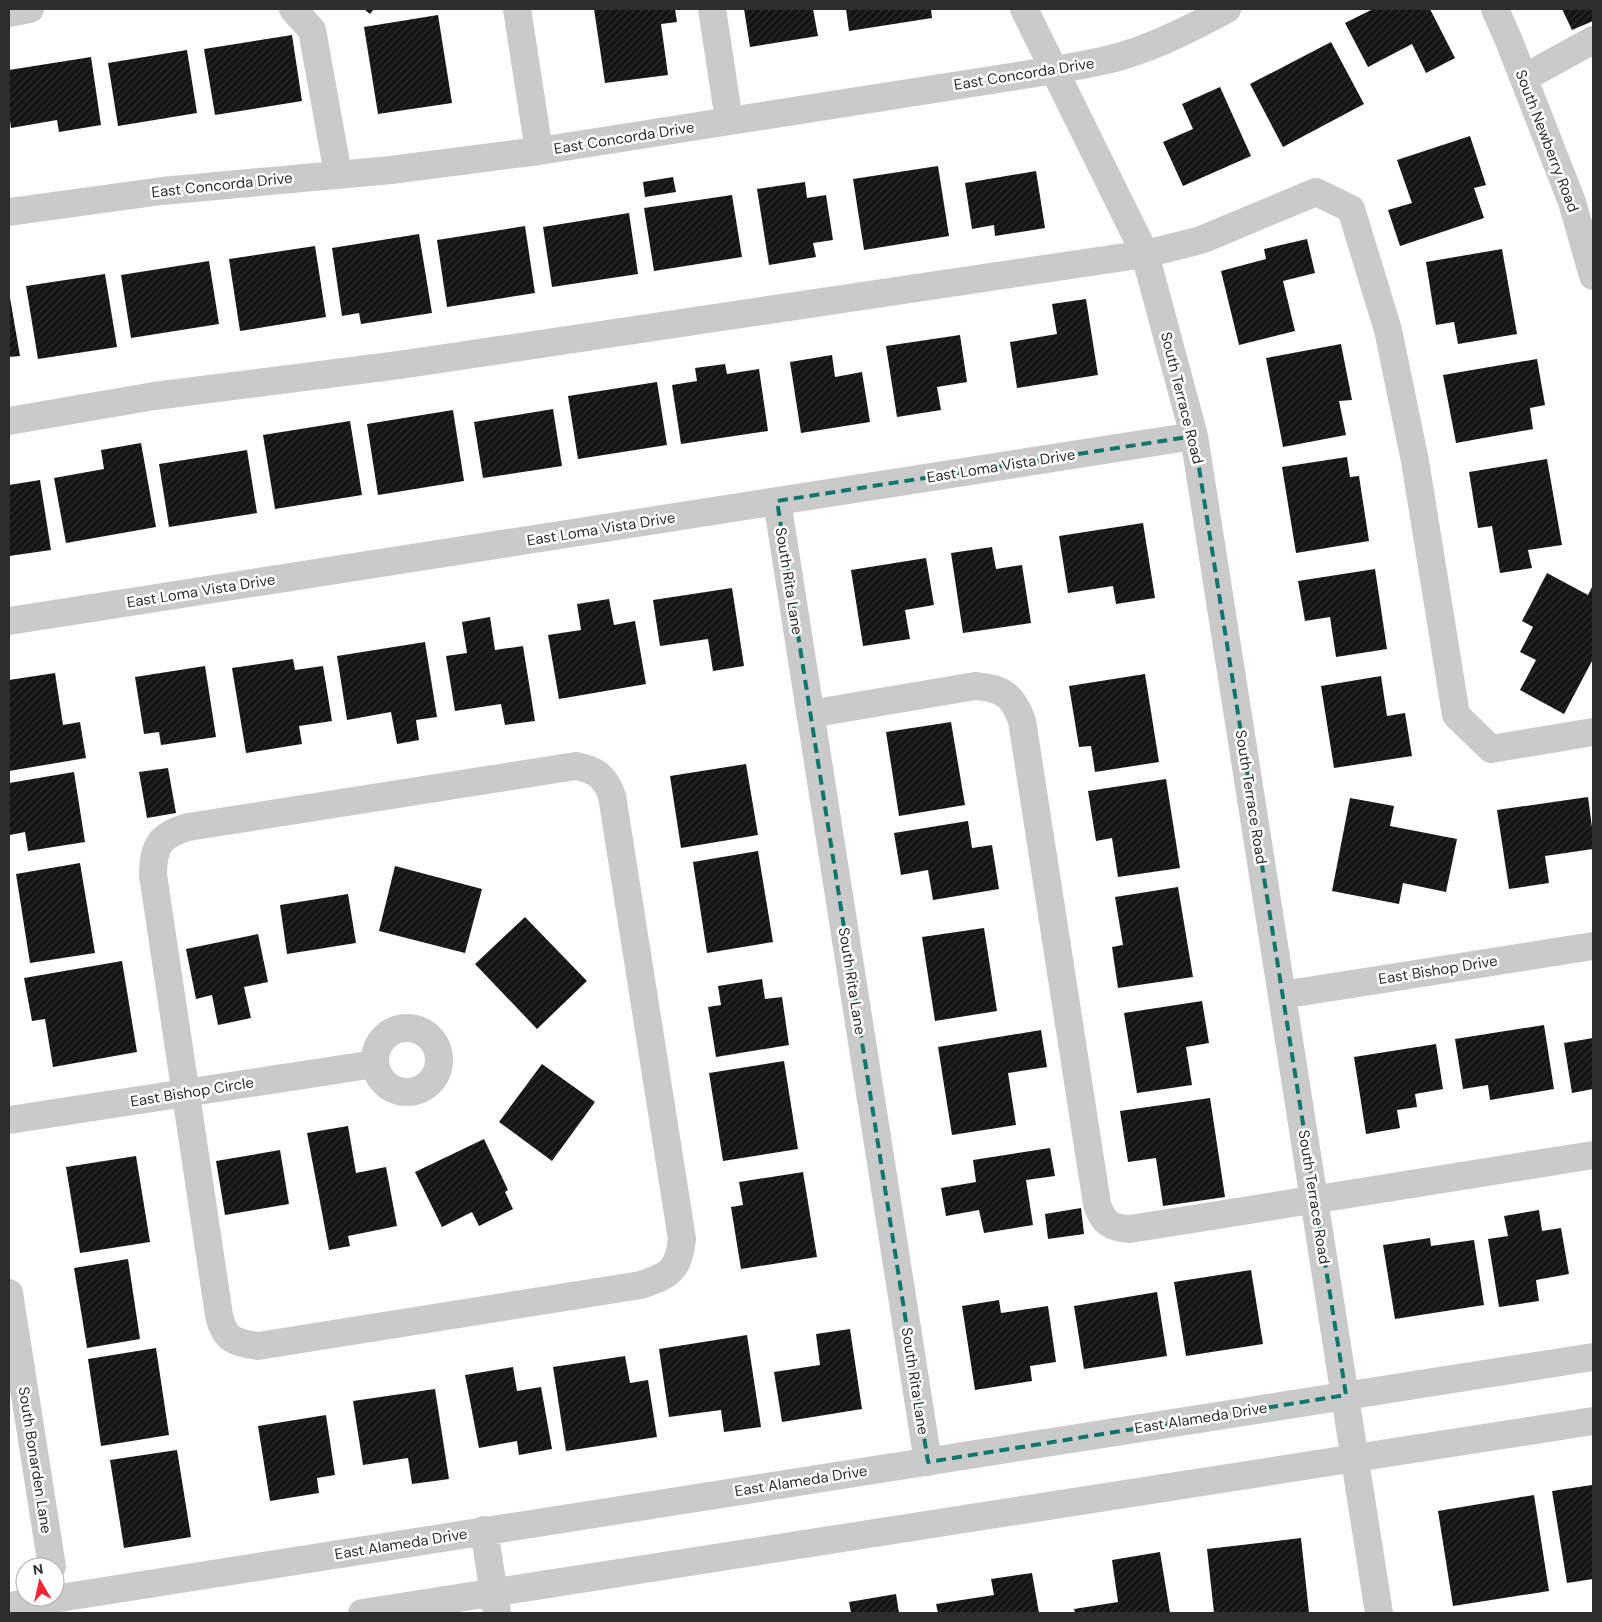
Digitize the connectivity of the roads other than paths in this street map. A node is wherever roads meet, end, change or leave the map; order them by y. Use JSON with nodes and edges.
{"nodes":[{"id":1,"x":30,"y":9,"type":"edge"},
{"id":2,"x":294,"y":9,"type":"edge"},
{"id":3,"x":517,"y":9,"type":"edge"},
{"id":4,"x":712,"y":9,"type":"edge"},
{"id":5,"x":1024,"y":9,"type":"edge"},
{"id":6,"x":1227,"y":9,"type":"edge"},
{"id":7,"x":1495,"y":9,"type":"edge"},
{"id":8,"x":9,"y":13,"type":"edge"},
{"id":9,"x":1593,"y":40,"type":"edge"},
{"id":10,"x":1055,"y":70,"type":"junction"},
{"id":11,"x":1524,"y":78,"type":"junction"},
{"id":12,"x":730,"y":121,"type":"junction"},
{"id":13,"x":539,"y":151,"type":"junction"},
{"id":14,"x":338,"y":174,"type":"junction"},
{"id":15,"x":9,"y":212,"type":"edge"},
{"id":16,"x":1144,"y":254,"type":"junction"},
{"id":17,"x":1593,"y":276,"type":"edge"},
{"id":18,"x":9,"y":421,"type":"edge"},
{"id":19,"x":1194,"y":436,"type":"junction"},
{"id":20,"x":777,"y":501,"type":"junction"},
{"id":21,"x":9,"y":621,"type":"edge"},
{"id":22,"x":810,"y":714,"type":"junction"},
{"id":23,"x":1593,"y":732,"type":"edge"},
{"id":24,"x":1593,"y":946,"type":"edge"},
{"id":25,"x":1282,"y":994,"type":"junction"},
{"id":26,"x":375,"y":1064,"type":"dead end"},
{"id":27,"x":185,"y":1094,"type":"junction"},
{"id":28,"x":9,"y":1120,"type":"edge"},
{"id":29,"x":1593,"y":1155,"type":"edge"},
{"id":30,"x":1314,"y":1199,"type":"junction"},
{"id":31,"x":9,"y":1293,"type":"edge"},
{"id":32,"x":1593,"y":1357,"type":"edge"},
{"id":33,"x":1346,"y":1396,"type":"junction"},
{"id":34,"x":1593,"y":1421,"type":"edge"},
{"id":35,"x":1356,"y":1459,"type":"junction"},
{"id":36,"x":928,"y":1462,"type":"junction"},
{"id":37,"x":484,"y":1530,"type":"junction"},
{"id":38,"x":50,"y":1557,"type":"edge"},
{"id":39,"x":65,"y":1592,"type":"edge"},
{"id":40,"x":495,"y":1603,"type":"edge"},
{"id":41,"x":362,"y":1613,"type":"edge"},
{"id":42,"x":1379,"y":1613,"type":"edge"}],
"edges":[{"from":1,"to":8,"type":"street"},
{"from":2,"to":14,"type":"street"},
{"from":3,"to":13,"type":"street"},
{"from":4,"to":12,"type":"street"},
{"from":5,"to":10,"type":"street","name":"South Terrace Road"},
{"from":6,"to":10,"type":"street","name":"East Concorda Drive"},
{"from":7,"to":11,"type":"street","name":"South Newberry Road"},
{"from":9,"to":11,"type":"street"},
{"from":10,"to":12,"type":"street","name":"East Concorda Drive"},
{"from":10,"to":16,"type":"street","name":"South Terrace Road"},
{"from":11,"to":17,"type":"street","name":"South Newberry Road"},
{"from":12,"to":13,"type":"street","name":"East Concorda Drive"},
{"from":13,"to":14,"type":"street","name":"East Concorda Drive"},
{"from":14,"to":15,"type":"street","name":"East Concorda Drive"},
{"from":16,"to":18,"type":"street"},
{"from":16,"to":19,"type":"street","name":"South Terrace Road"},
{"from":16,"to":23,"type":"street"},
{"from":19,"to":20,"type":"street","name":"East Loma Vista Drive"},
{"from":19,"to":25,"type":"street","name":"South Terrace Road"},
{"from":20,"to":21,"type":"street","name":"East Loma Vista Drive"},
{"from":20,"to":22,"type":"street","name":"South Rita Lane"},
{"from":22,"to":30,"type":"street"},
{"from":22,"to":36,"type":"street","name":"South Rita Lane"},
{"from":24,"to":25,"type":"street","name":"East Bishop Drive"},
{"from":25,"to":30,"type":"street","name":"South Terrace Road"},
{"from":26,"to":27,"type":"street","name":"East Bishop Circle"},
{"from":27,"to":27,"type":"street"},
{"from":27,"to":28,"type":"street","name":"East Bishop Circle"},
{"from":29,"to":30,"type":"street"},
{"from":30,"to":33,"type":"street","name":"South Terrace Road"},
{"from":31,"to":38,"type":"street","name":"South Bonarden Lane"},
{"from":32,"to":33,"type":"street","name":"East Alameda Drive"},
{"from":33,"to":35,"type":"street","name":"South Terrace Road"},
{"from":33,"to":36,"type":"street","name":"East Alameda Drive"},
{"from":34,"to":35,"type":"street"},
{"from":35,"to":40,"type":"street"},
{"from":35,"to":42,"type":"street","name":"South Terrace Road"},
{"from":36,"to":37,"type":"street","name":"East Alameda Drive"},
{"from":37,"to":39,"type":"street","name":"East Alameda Drive"},
{"from":37,"to":40,"type":"street"},
{"from":40,"to":41,"type":"street"}]}
